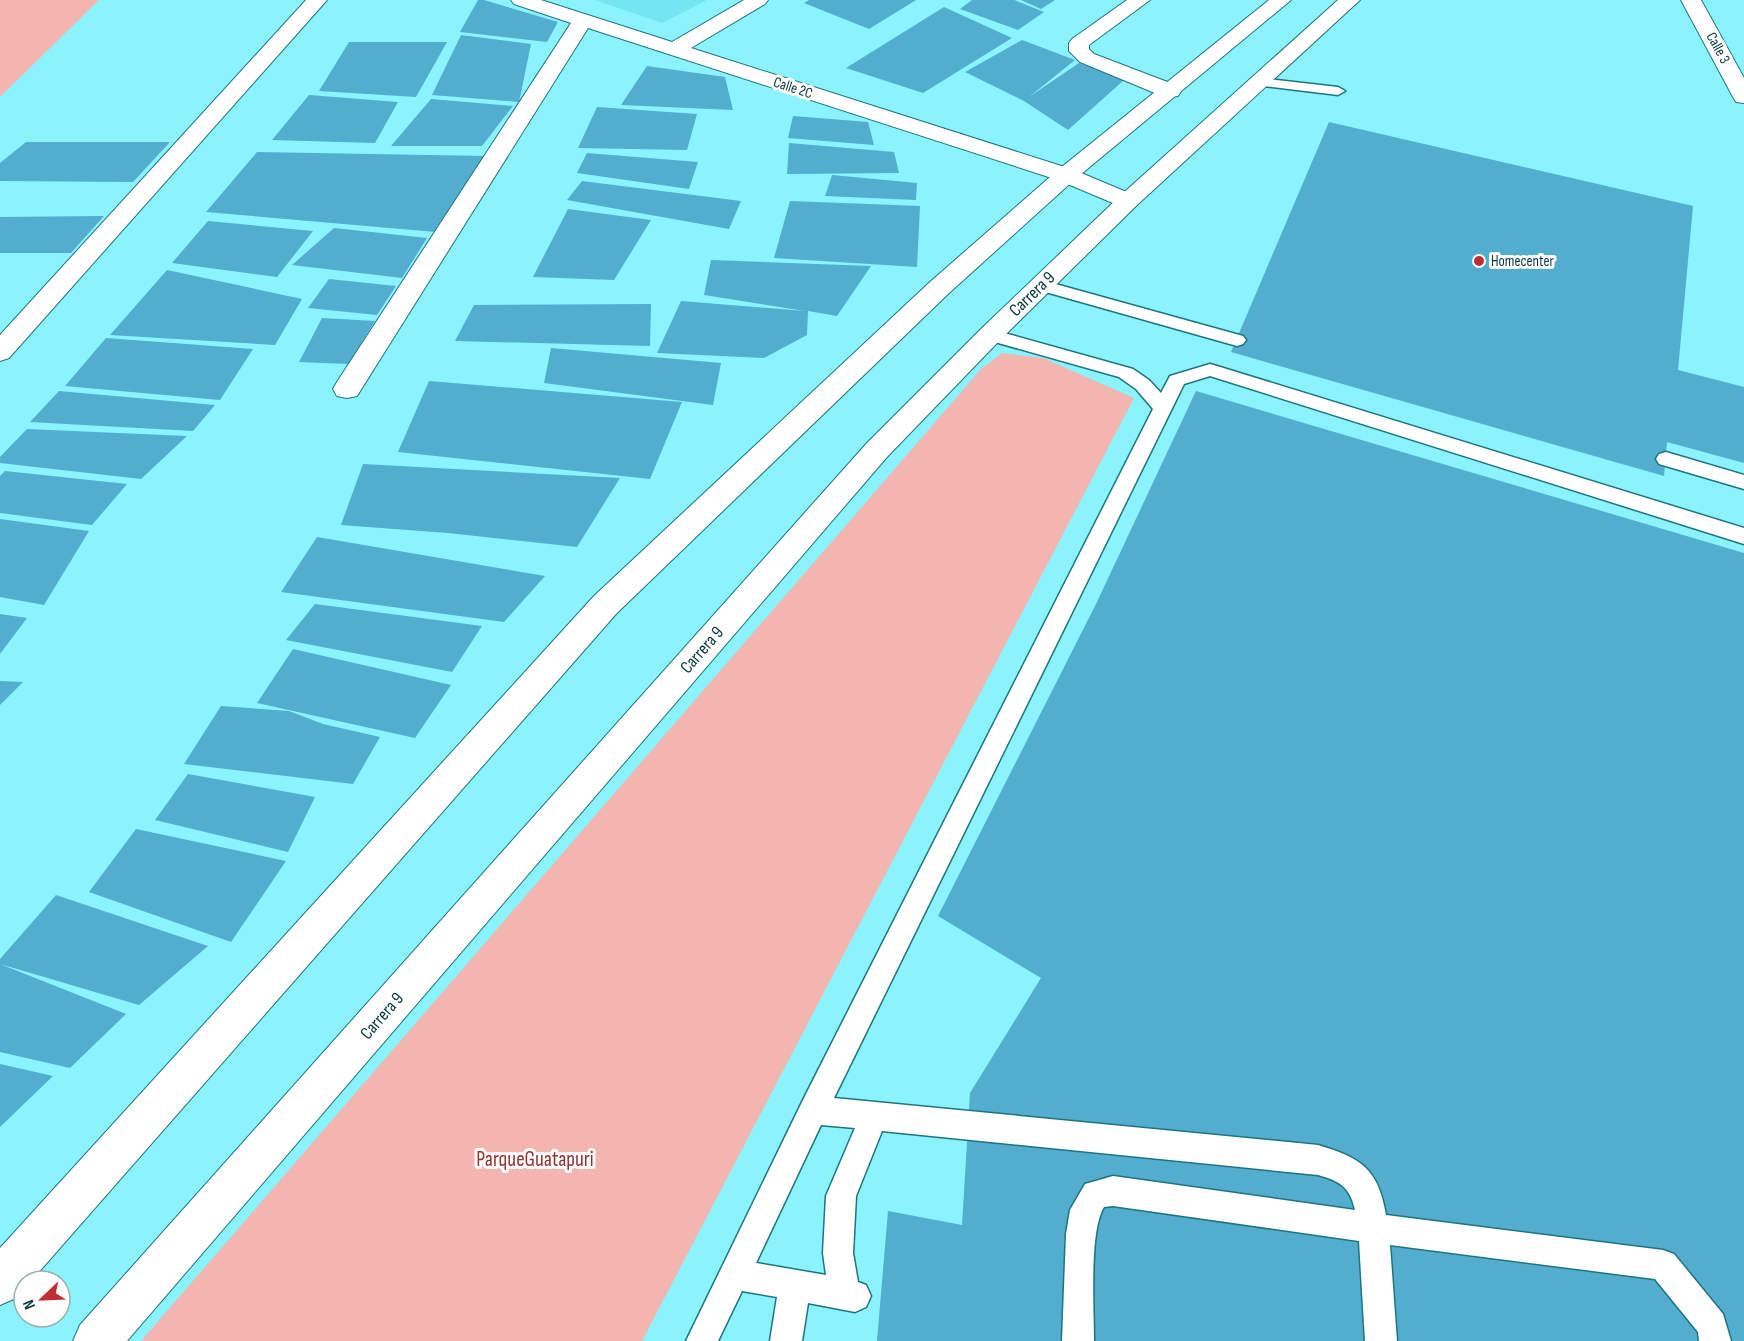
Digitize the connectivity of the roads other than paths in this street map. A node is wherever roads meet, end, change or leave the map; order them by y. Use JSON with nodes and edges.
{"nodes":[{"id":1,"x":317,"y":0,"type":"edge"},
{"id":2,"x":521,"y":0,"type":"edge"},
{"id":3,"x":758,"y":0,"type":"edge"},
{"id":4,"x":1140,"y":0,"type":"edge"},
{"id":5,"x":1281,"y":0,"type":"edge"},
{"id":6,"x":1350,"y":0,"type":"edge"},
{"id":7,"x":1691,"y":0,"type":"edge"},
{"id":8,"x":583,"y":20,"type":"junction"},
{"id":9,"x":673,"y":50,"type":"junction"},
{"id":10,"x":1260,"y":82,"type":"junction"},
{"id":11,"x":1170,"y":91,"type":"junction"},
{"id":12,"x":1338,"y":91,"type":"dead end"},
{"id":13,"x":1744,"y":97,"type":"edge"},
{"id":14,"x":1066,"y":175,"type":"junction"},
{"id":15,"x":1128,"y":201,"type":"junction"},
{"id":16,"x":1041,"y":285,"type":"junction"},
{"id":17,"x":990,"y":335,"type":"junction"},
{"id":18,"x":1237,"y":340,"type":"dead end"},
{"id":19,"x":0,"y":352,"type":"edge"},
{"id":20,"x":347,"y":389,"type":"dead end"},
{"id":21,"x":1163,"y":409,"type":"junction"},
{"id":22,"x":1666,"y":459,"type":"dead end"},
{"id":23,"x":1744,"y":482,"type":"edge"},
{"id":24,"x":1744,"y":536,"type":"edge"},
{"id":25,"x":813,"y":1110,"type":"junction"},
{"id":26,"x":874,"y":1117,"type":"junction"},
{"id":27,"x":1373,"y":1228,"type":"junction"},
{"id":28,"x":734,"y":1274,"type":"junction"},
{"id":29,"x":0,"y":1282,"type":"edge"},
{"id":30,"x":795,"y":1285,"type":"junction"},
{"id":31,"x":96,"y":1341,"type":"edge"},
{"id":32,"x":702,"y":1341,"type":"edge"},
{"id":33,"x":786,"y":1341,"type":"edge"},
{"id":34,"x":1078,"y":1341,"type":"edge"},
{"id":35,"x":1381,"y":1341,"type":"edge"},
{"id":36,"x":1715,"y":1341,"type":"edge"}],
"edges":[{"from":1,"to":19,"type":"main road"},
{"from":2,"to":8,"type":"main road","name":"Calle 2C"},
{"from":3,"to":9,"type":"main road"},
{"from":4,"to":11,"type":"main road"},
{"from":5,"to":11,"type":"main road"},
{"from":6,"to":10,"type":"main road","name":"Carrera 9"},
{"from":7,"to":13,"type":"main road","name":"Calle 3"},
{"from":8,"to":9,"type":"main road","name":"Calle 2C"},
{"from":8,"to":20,"type":"main road"},
{"from":9,"to":14,"type":"main road","name":"Calle 2C"},
{"from":10,"to":12,"type":"lane"},
{"from":10,"to":15,"type":"main road","name":"Carrera 9"},
{"from":11,"to":14,"type":"main road"},
{"from":14,"to":15,"type":"main road","name":"Calle 2C"},
{"from":14,"to":29,"type":"main road"},
{"from":15,"to":16,"type":"main road","name":"Carrera 9"},
{"from":16,"to":17,"type":"main road","name":"Carrera 9"},
{"from":16,"to":18,"type":"lane"},
{"from":17,"to":21,"type":"lane"},
{"from":17,"to":31,"type":"main road","name":"Carrera 9"},
{"from":21,"to":24,"type":"lane"},
{"from":21,"to":25,"type":"lane"},
{"from":22,"to":23,"type":"lane"},
{"from":25,"to":26,"type":"lane"},
{"from":25,"to":28,"type":"lane"},
{"from":26,"to":27,"type":"lane"},
{"from":26,"to":30,"type":"lane"},
{"from":27,"to":34,"type":"lane"},
{"from":27,"to":35,"type":"lane"},
{"from":27,"to":36,"type":"lane"},
{"from":28,"to":30,"type":"lane"},
{"from":28,"to":32,"type":"lane"},
{"from":30,"to":33,"type":"lane"}]}
